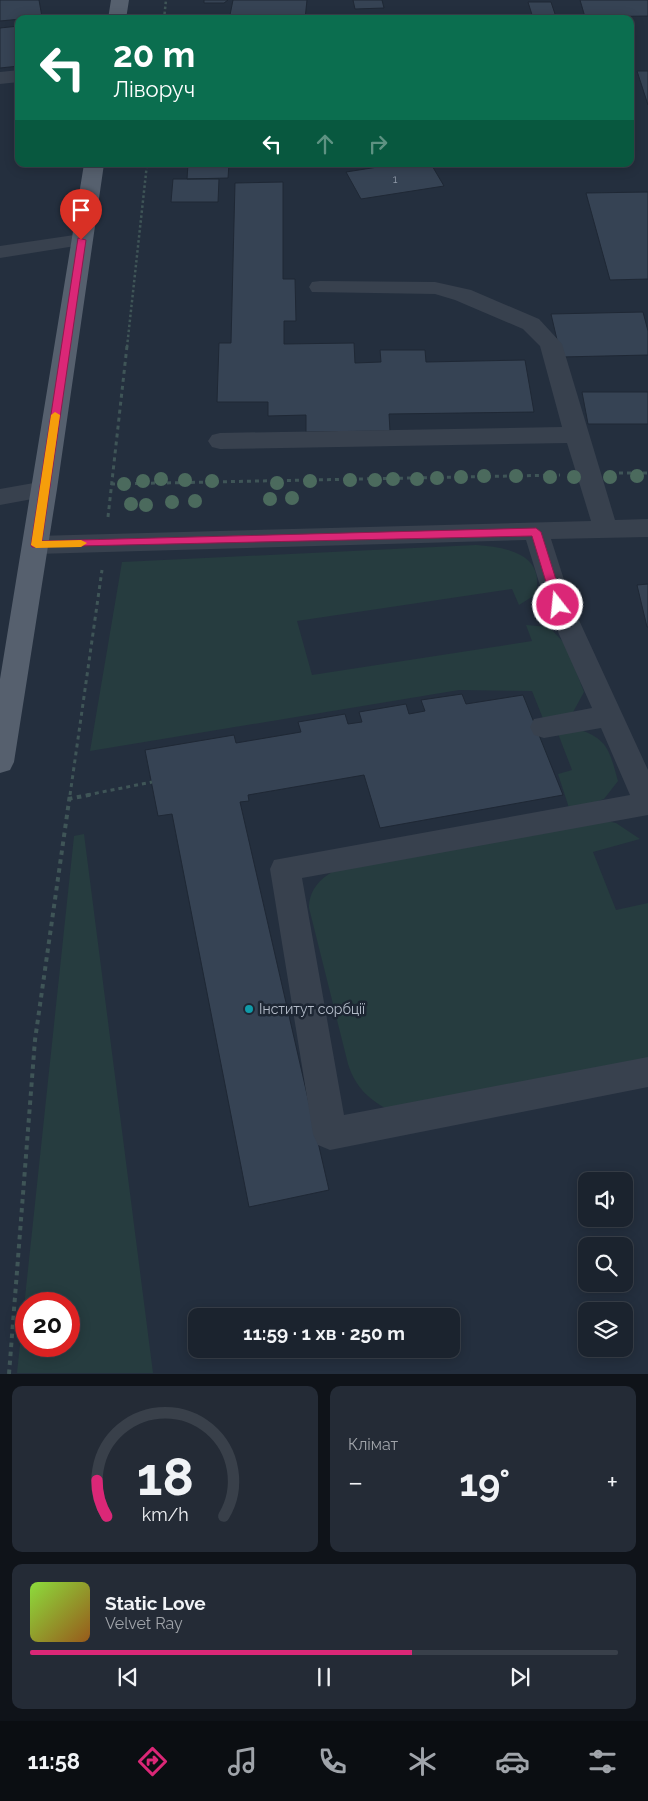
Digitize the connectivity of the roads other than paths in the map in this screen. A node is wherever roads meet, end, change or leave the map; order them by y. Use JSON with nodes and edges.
{"nodes":[{"id":1,"x":120,"y":0,"type":"edge"},
{"id":2,"x":118,"y":15,"type":"edge"},
{"id":3,"x":15,"y":76,"type":"edge"},
{"id":4,"x":0,"y":78,"type":"edge"},
{"id":5,"x":93,"y":167,"type":"edge"},
{"id":6,"x":81,"y":240,"type":"junction"},
{"id":7,"x":0,"y":252,"type":"edge"},
{"id":8,"x":320,"y":287,"type":"dead end"},
{"id":9,"x":576,"y":435,"type":"junction"},
{"id":10,"x":220,"y":441,"type":"dead end"},
{"id":11,"x":45,"y":489,"type":"junction"},
{"id":12,"x":0,"y":497,"type":"edge"},
{"id":13,"x":648,"y":528,"type":"edge"},
{"id":14,"x":606,"y":530,"type":"junction"},
{"id":15,"x":536,"y":532,"type":"junction"},
{"id":16,"x":36,"y":545,"type":"junction"},
{"id":17,"x":608,"y":716,"type":"junction"},
{"id":18,"x":544,"y":727,"type":"dead end"},
{"id":19,"x":0,"y":762,"type":"edge"},
{"id":20,"x":648,"y":803,"type":"edge"},
{"id":21,"x":648,"y":1072,"type":"edge"}],
"edges":[{"from":1,"to":2,"type":"main road"},
{"from":3,"to":4,"type":"street"},
{"from":5,"to":6,"type":"main road"},
{"from":6,"to":7,"type":"street"},
{"from":6,"to":11,"type":"main road"},
{"from":8,"to":9,"type":"street"},
{"from":9,"to":10,"type":"street"},
{"from":9,"to":14,"type":"street"},
{"from":11,"to":12,"type":"street"},
{"from":11,"to":16,"type":"main road"},
{"from":13,"to":14,"type":"street"},
{"from":14,"to":15,"type":"street"},
{"from":15,"to":16,"type":"street"},
{"from":15,"to":17,"type":"street"},
{"from":16,"to":19,"type":"main road"},
{"from":17,"to":18,"type":"street"},
{"from":17,"to":20,"type":"street"},
{"from":20,"to":21,"type":"street"}]}
